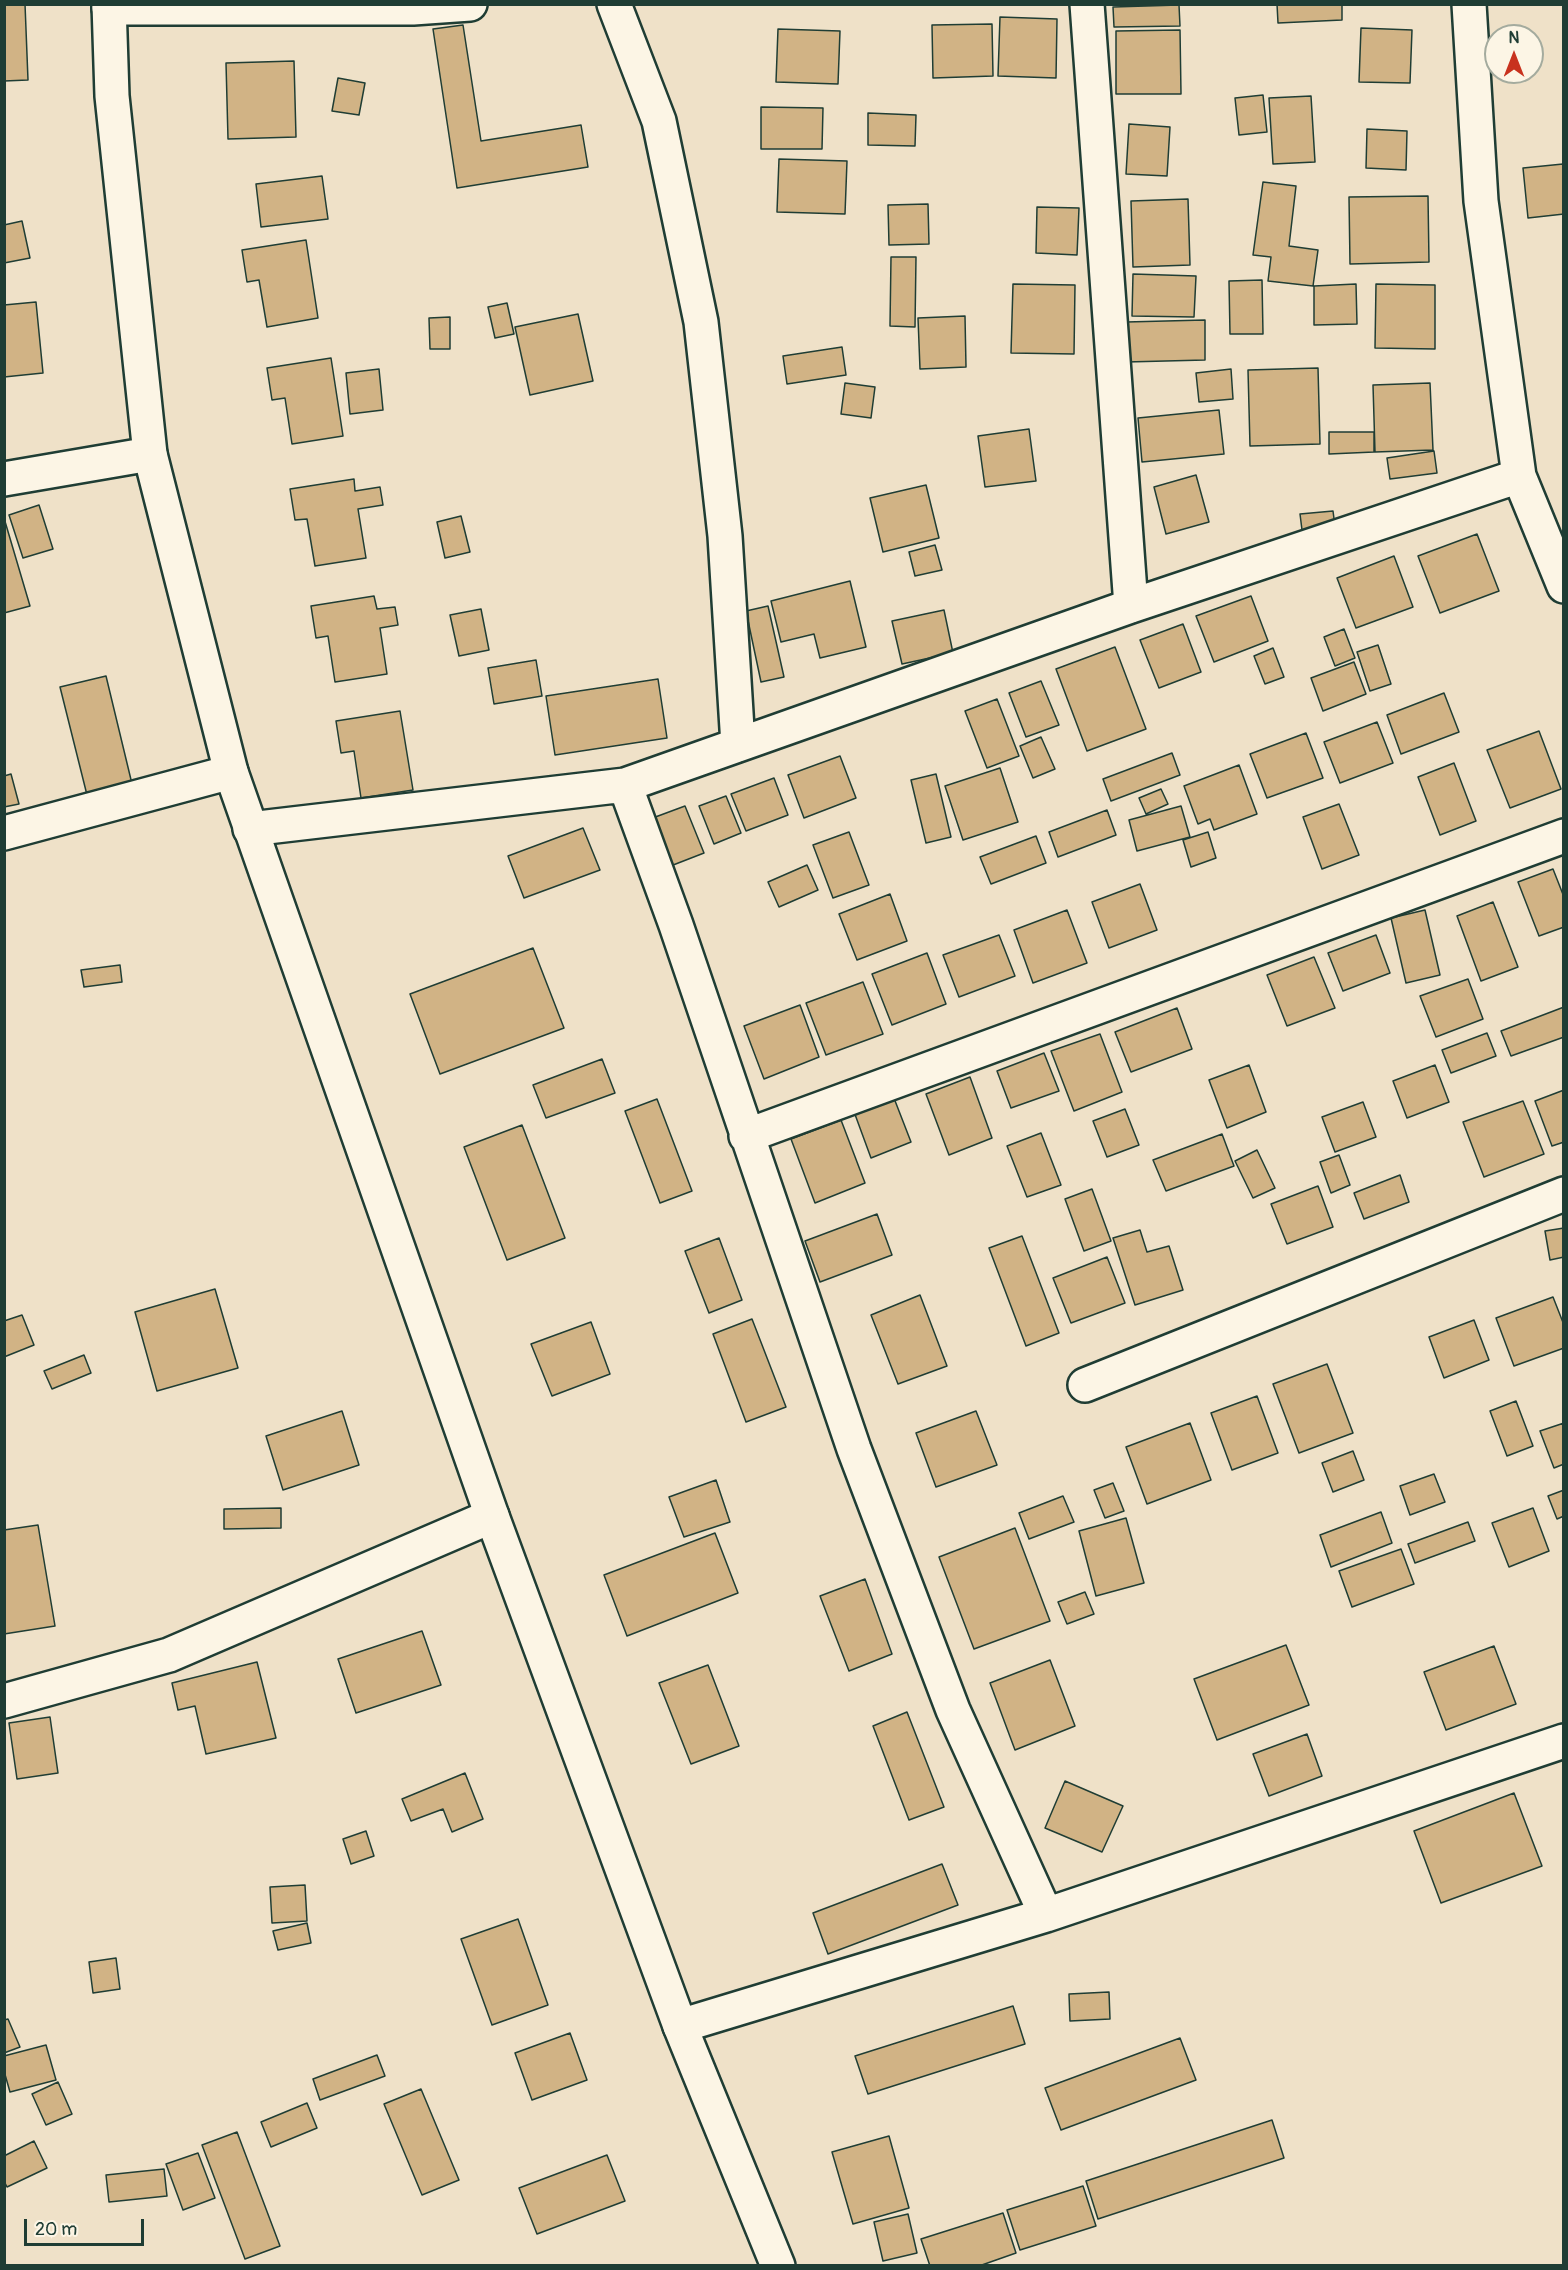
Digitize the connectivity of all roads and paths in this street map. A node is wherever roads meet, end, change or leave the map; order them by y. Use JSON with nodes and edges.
{"nodes":[{"id":1,"x":614,"y":4,"type":"edge"},
{"id":2,"x":1087,"y":4,"type":"edge"},
{"id":3,"x":1469,"y":4,"type":"edge"},
{"id":4,"x":469,"y":5,"type":"edge"},
{"id":5,"x":109,"y":6,"type":"edge"},
{"id":6,"x":150,"y":454,"type":"junction"},
{"id":7,"x":1519,"y":476,"type":"junction"},
{"id":8,"x":4,"y":479,"type":"edge"},
{"id":9,"x":1563,"y":586,"type":"edge"},
{"id":10,"x":1131,"y":606,"type":"junction"},
{"id":11,"x":738,"y":745,"type":"junction"},
{"id":12,"x":231,"y":772,"type":"junction"},
{"id":13,"x":625,"y":785,"type":"junction"},
{"id":14,"x":250,"y":829,"type":"junction"},
{"id":15,"x":4,"y":833,"type":"edge"},
{"id":16,"x":1563,"y":836,"type":"edge"},
{"id":17,"x":746,"y":1136,"type":"junction"},
{"id":18,"x":1563,"y":1194,"type":"edge"},
{"id":19,"x":1085,"y":1385,"type":"dead end"},
{"id":20,"x":492,"y":1516,"type":"junction"},
{"id":21,"x":4,"y":1701,"type":"edge"},
{"id":22,"x":1563,"y":1741,"type":"edge"},
{"id":23,"x":1046,"y":1915,"type":"junction"},
{"id":24,"x":680,"y":2026,"type":"junction"},
{"id":25,"x":778,"y":2265,"type":"edge"}],
"edges":[{"from":1,"to":11,"type":"street"},
{"from":2,"to":10,"type":"street"},
{"from":3,"to":7,"type":"street"},
{"from":4,"to":5,"type":"street"},
{"from":5,"to":6,"type":"street"},
{"from":6,"to":8,"type":"street"},
{"from":6,"to":12,"type":"street"},
{"from":7,"to":9,"type":"street"},
{"from":7,"to":10,"type":"street"},
{"from":10,"to":11,"type":"street"},
{"from":11,"to":13,"type":"street"},
{"from":12,"to":14,"type":"street"},
{"from":12,"to":15,"type":"street"},
{"from":13,"to":14,"type":"street"},
{"from":13,"to":17,"type":"street"},
{"from":14,"to":20,"type":"street"},
{"from":16,"to":17,"type":"street"},
{"from":17,"to":23,"type":"street"},
{"from":18,"to":19,"type":"street"},
{"from":20,"to":21,"type":"street"},
{"from":20,"to":24,"type":"street"},
{"from":22,"to":23,"type":"street"},
{"from":23,"to":24,"type":"street"},
{"from":24,"to":25,"type":"street"}]}
